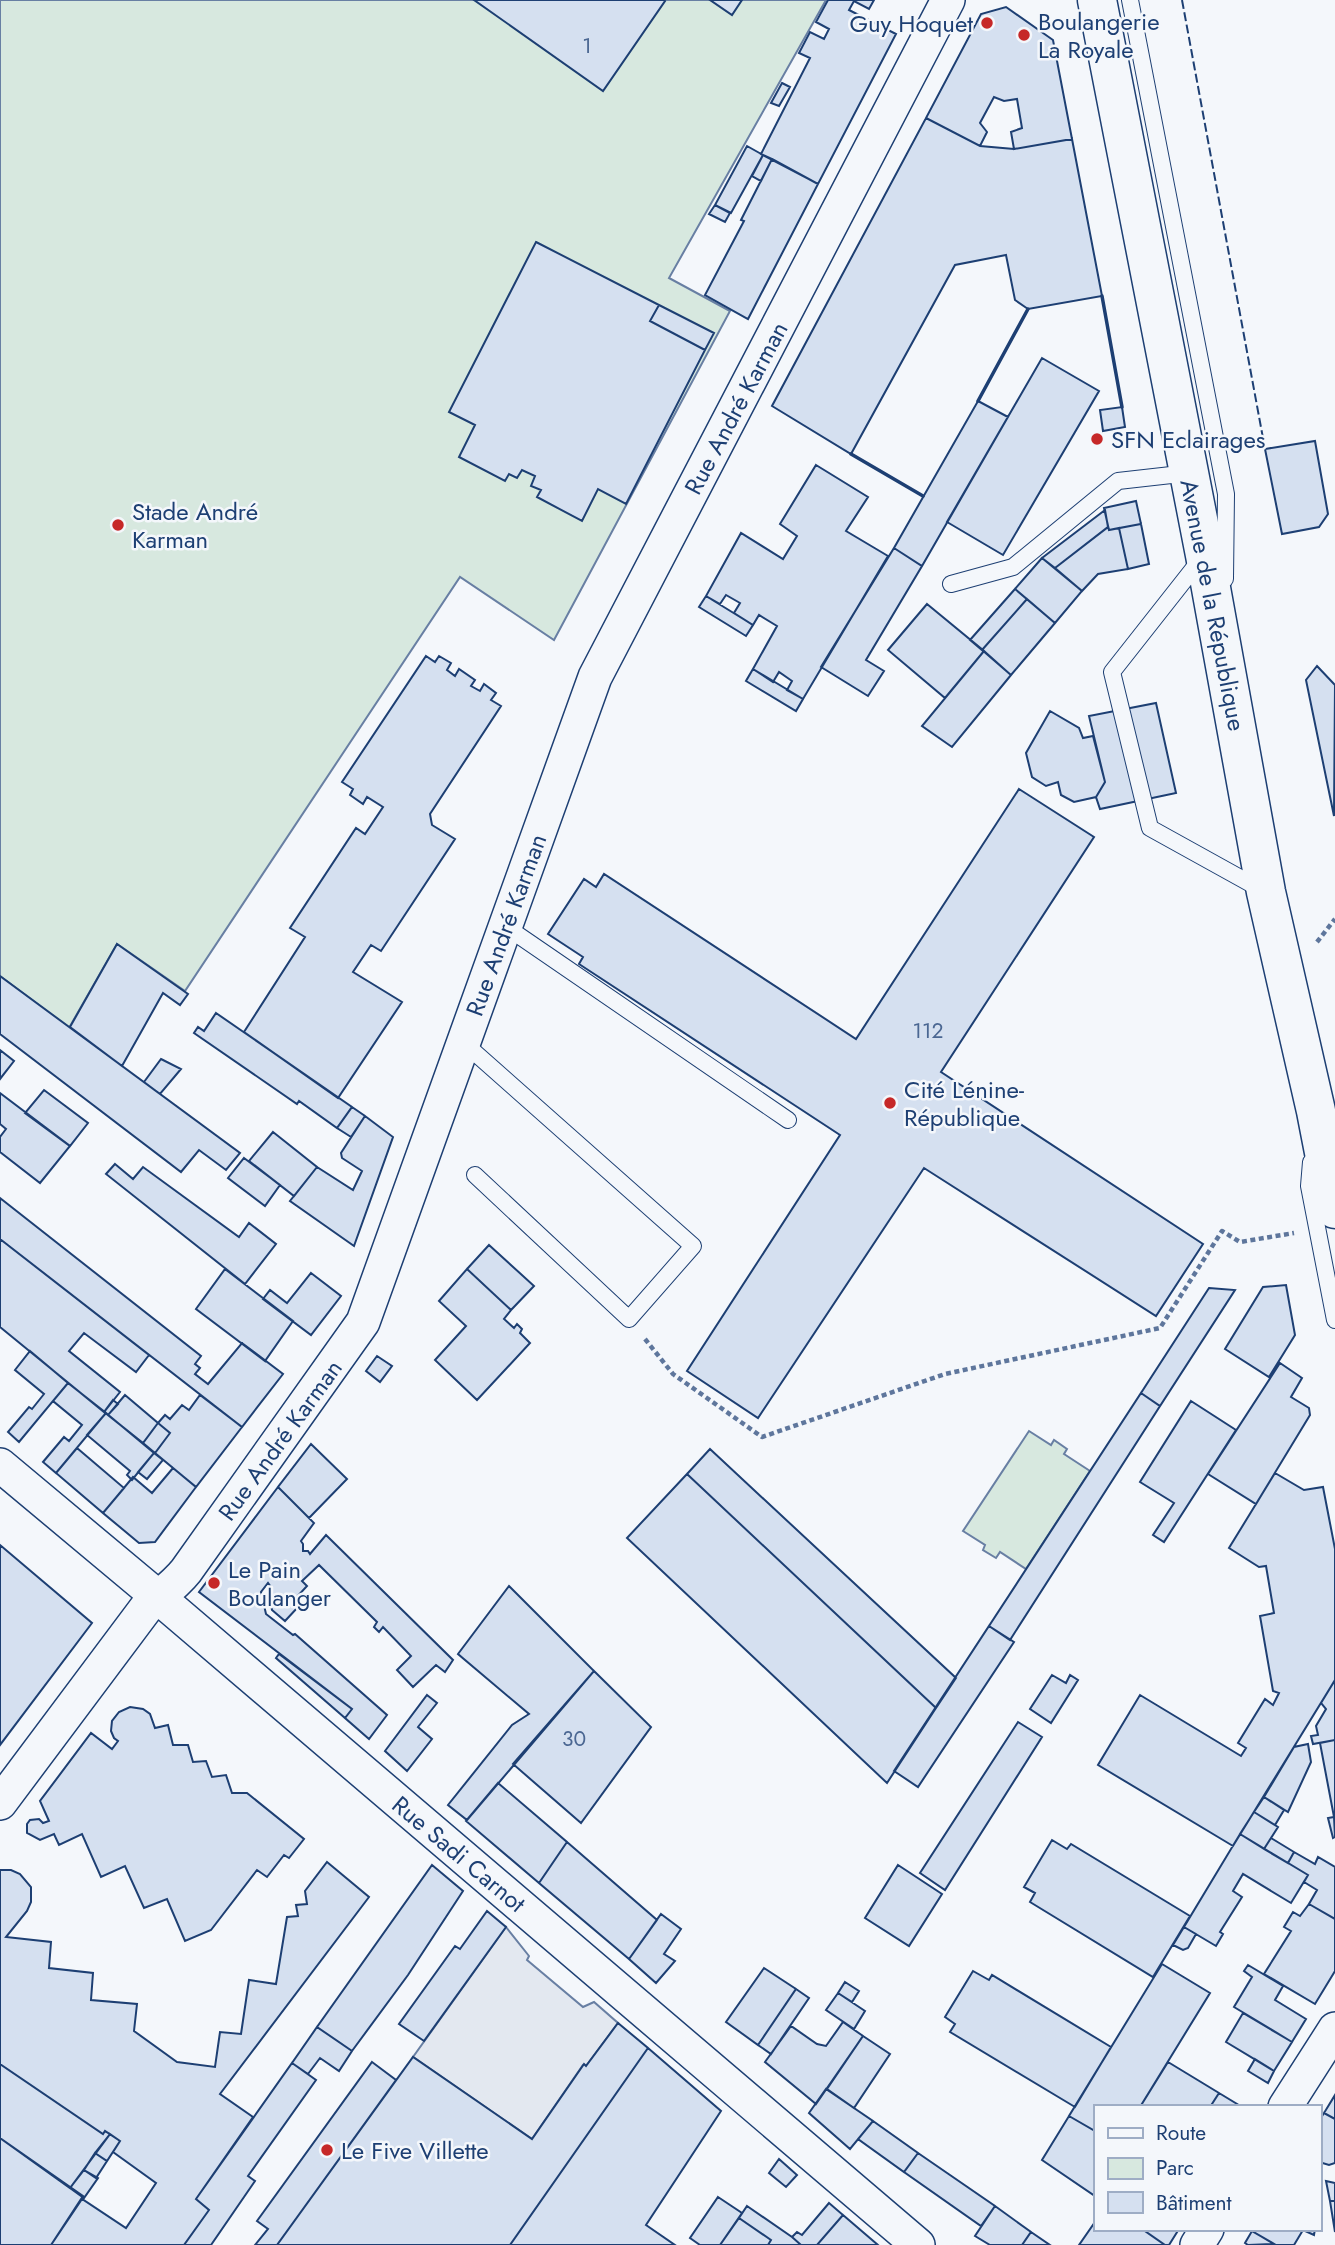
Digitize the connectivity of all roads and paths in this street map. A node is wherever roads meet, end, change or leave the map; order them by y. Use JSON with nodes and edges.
{"nodes":[{"id":1,"x":948,"y":0,"type":"edge"},
{"id":2,"x":1097,"y":0,"type":"edge"},
{"id":3,"x":1130,"y":0,"type":"edge"},
{"id":4,"x":1189,"y":473,"type":"junction"},
{"id":5,"x":1205,"y":555,"type":"junction"},
{"id":6,"x":951,"y":584,"type":"dead end"},
{"id":7,"x":1224,"y":662,"type":"junction"},
{"id":8,"x":1266,"y":892,"type":"junction"},
{"id":9,"x":505,"y":926,"type":"junction"},
{"id":10,"x":464,"y":1043,"type":"junction"},
{"id":11,"x":788,"y":1120,"type":"dead end"},
{"id":12,"x":475,"y":1175,"type":"dead end"},
{"id":13,"x":1326,"y":1219,"type":"edge"},
{"id":14,"x":629,"y":1319,"type":"junction"},
{"id":15,"x":1335,"y":1320,"type":"edge"},
{"id":16,"x":0,"y":1465,"type":"edge"},
{"id":17,"x":158,"y":1597,"type":"junction"},
{"id":18,"x":0,"y":1803,"type":"edge"},
{"id":19,"x":1335,"y":2029,"type":"edge"},
{"id":20,"x":1286,"y":2105,"type":"edge"},
{"id":21,"x":918,"y":2245,"type":"edge"}],
"edges":[{"from":1,"to":9,"type":"street","name":"Rue André Karman"},
{"from":2,"to":4,"type":"main road","name":"Avenue de la République"},
{"from":3,"to":7,"type":"lane"},
{"from":4,"to":5,"type":"main road","name":"Avenue de la République"},
{"from":4,"to":6,"type":"lane"},
{"from":5,"to":7,"type":"main road","name":"Avenue de la République"},
{"from":5,"to":8,"type":"lane"},
{"from":7,"to":8,"type":"main road","name":"Avenue de la République"},
{"from":8,"to":13,"type":"main road","name":"Avenue de la République"},
{"from":9,"to":10,"type":"street","name":"Rue André Karman"},
{"from":9,"to":11,"type":"lane"},
{"from":10,"to":14,"type":"lane"},
{"from":10,"to":17,"type":"street","name":"Rue André Karman"},
{"from":12,"to":14,"type":"lane"},
{"from":13,"to":14,"type":"path"},
{"from":13,"to":15,"type":"lane"},
{"from":16,"to":17,"type":"street","name":"Rue Sadi Carnot"},
{"from":17,"to":18,"type":"street","name":"Rue André Karman"},
{"from":17,"to":21,"type":"street","name":"Rue Sadi Carnot"},
{"from":19,"to":20,"type":"street"}]}
